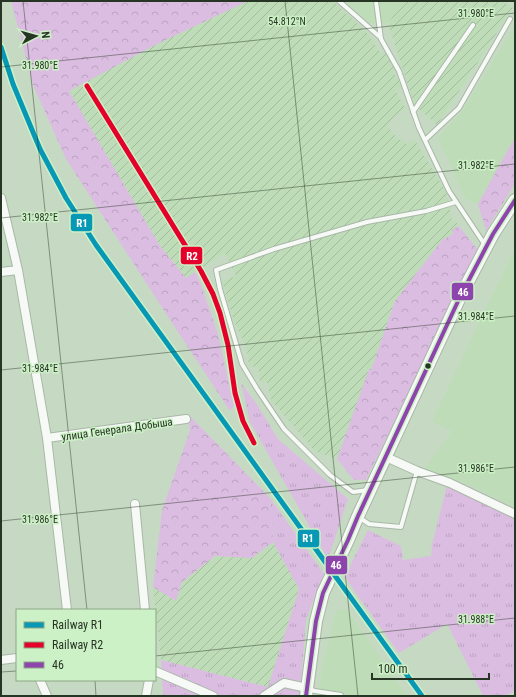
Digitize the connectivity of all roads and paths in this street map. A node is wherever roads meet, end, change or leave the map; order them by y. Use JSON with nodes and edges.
{"nodes":[{"id":1,"x":339,"y":1,"type":"edge"},
{"id":2,"x":376,"y":1,"type":"edge"},
{"id":3,"x":510,"y":19,"type":"dead end"},
{"id":4,"x":473,"y":25,"type":"dead end"},
{"id":5,"x":381,"y":39,"type":"junction"},
{"id":6,"x":414,"y":112,"type":"junction"},
{"id":7,"x":425,"y":140,"type":"junction"},
{"id":8,"x":1,"y":198,"type":"edge"},
{"id":9,"x":515,"y":200,"type":"edge"},
{"id":10,"x":456,"y":202,"type":"junction"},
{"id":11,"x":486,"y":247,"type":"junction"},
{"id":12,"x":18,"y":270,"type":"junction"},
{"id":13,"x":1,"y":272,"type":"edge"},
{"id":14,"x":186,"y":419,"type":"dead end"},
{"id":15,"x":47,"y":438,"type":"junction"},
{"id":16,"x":386,"y":457,"type":"junction"},
{"id":17,"x":417,"y":471,"type":"junction"},
{"id":18,"x":370,"y":489,"type":"junction"},
{"id":19,"x":135,"y":504,"type":"dead end"},
{"id":20,"x":515,"y":514,"type":"edge"},
{"id":21,"x":358,"y":516,"type":"junction"},
{"id":22,"x":67,"y":609,"type":"edge"},
{"id":23,"x":145,"y":609,"type":"edge"},
{"id":24,"x":16,"y":658,"type":"edge"},
{"id":25,"x":1,"y":660,"type":"edge"},
{"id":26,"x":156,"y":671,"type":"edge"},
{"id":27,"x":40,"y":681,"type":"edge"},
{"id":28,"x":149,"y":681,"type":"edge"},
{"id":29,"x":307,"y":692,"type":"edge"},
{"id":30,"x":48,"y":696,"type":"edge"},
{"id":31,"x":146,"y":696,"type":"edge"},
{"id":32,"x":213,"y":696,"type":"edge"},
{"id":33,"x":264,"y":696,"type":"edge"},
{"id":34,"x":341,"y":696,"type":"edge"}],
"edges":[{"from":1,"to":5,"type":"lane"},
{"from":2,"to":5,"type":"lane"},
{"from":3,"to":7,"type":"lane"},
{"from":4,"to":6,"type":"lane"},
{"from":5,"to":6,"type":"lane"},
{"from":6,"to":7,"type":"lane"},
{"from":7,"to":10,"type":"lane"},
{"from":8,"to":12,"type":"street","name":"улица Генерала Добыша"},
{"from":9,"to":11,"type":"main road"},
{"from":10,"to":11,"type":"lane"},
{"from":10,"to":18,"type":"lane"},
{"from":11,"to":16,"type":"main road"},
{"from":12,"to":13,"type":"street"},
{"from":12,"to":15,"type":"street","name":"улица Генерала Добыша"},
{"from":14,"to":15,"type":"street","name":"улица Генерала Добыша"},
{"from":15,"to":22,"type":"street","name":"улица Генерала Добыша"},
{"from":16,"to":17,"type":"street"},
{"from":16,"to":18,"type":"main road"},
{"from":17,"to":20,"type":"street"},
{"from":17,"to":21,"type":"lane"},
{"from":18,"to":21,"type":"main road"},
{"from":19,"to":23,"type":"street"},
{"from":21,"to":29,"type":"main road"},
{"from":24,"to":25,"type":"street"},
{"from":26,"to":32,"type":"street"},
{"from":27,"to":30,"type":"street"},
{"from":28,"to":31,"type":"street"},
{"from":29,"to":33,"type":"street"},
{"from":29,"to":34,"type":"lane"}]}
